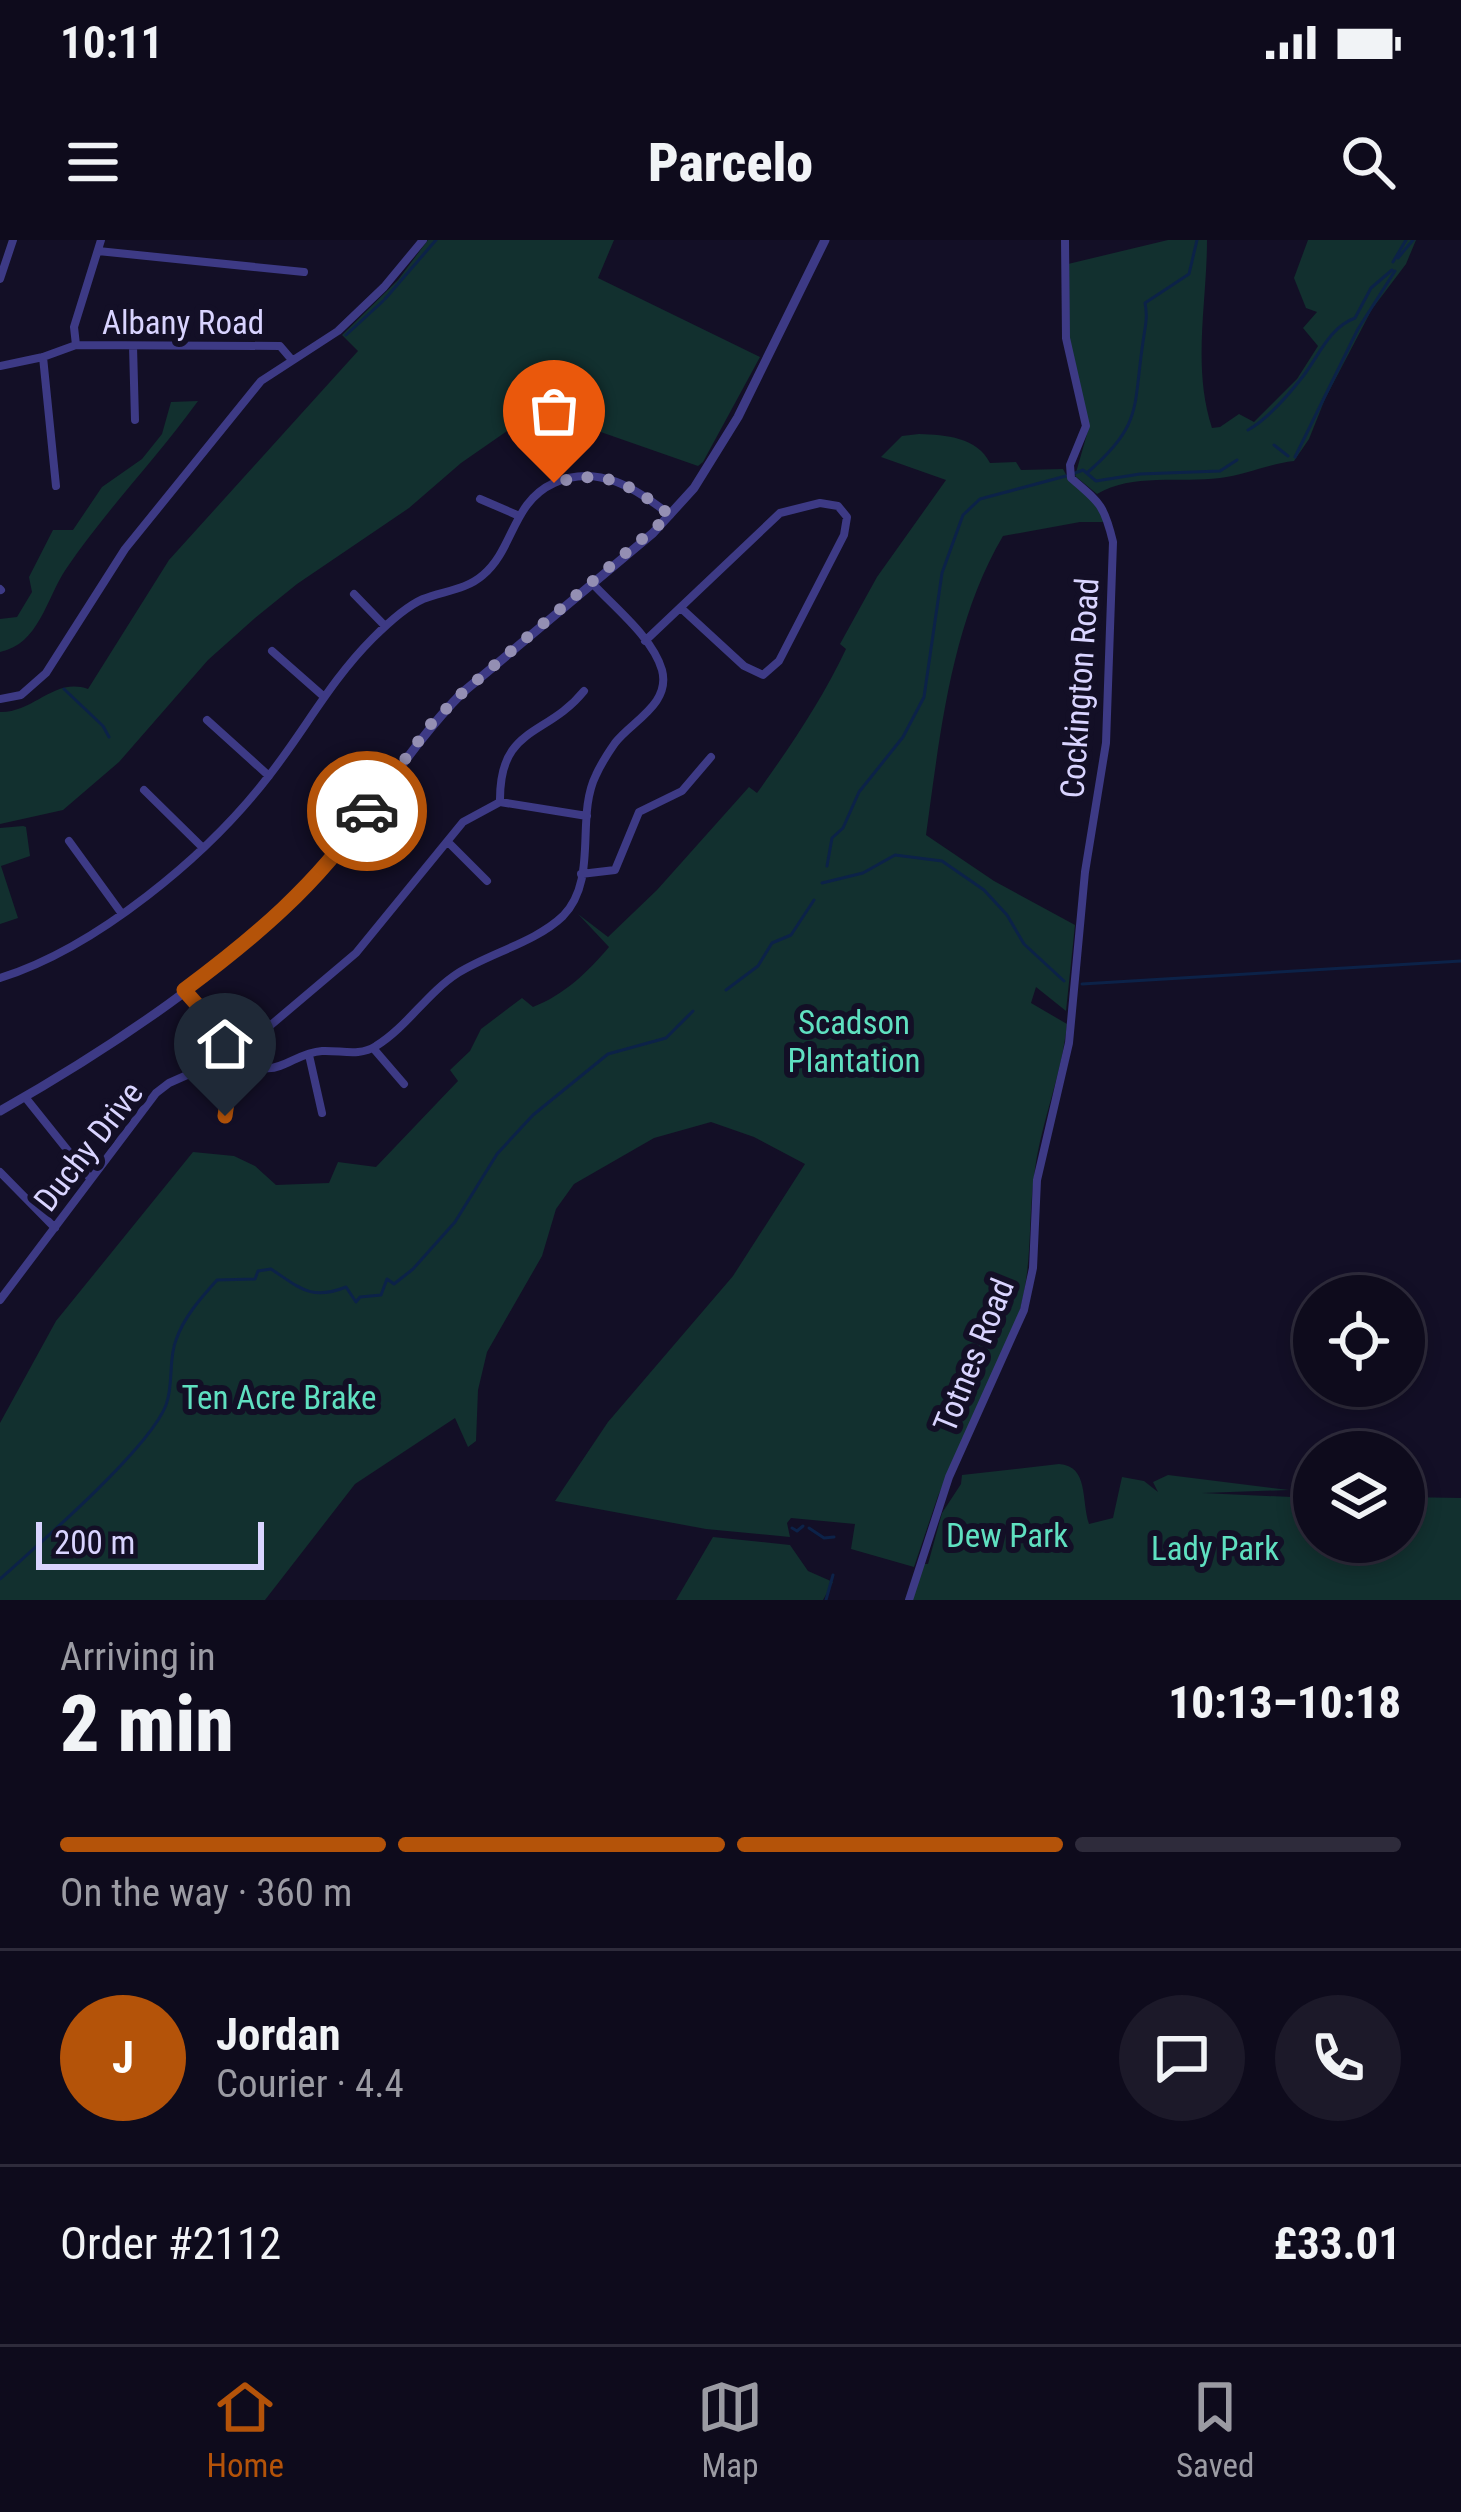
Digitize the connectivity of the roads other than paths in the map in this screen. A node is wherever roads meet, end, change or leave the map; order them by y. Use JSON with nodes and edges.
{"nodes":[{"id":1,"x":13,"y":240,"type":"edge"},
{"id":2,"x":101,"y":240,"type":"edge"},
{"id":3,"x":423,"y":240,"type":"edge"},
{"id":4,"x":825,"y":240,"type":"edge"},
{"id":5,"x":1066,"y":240,"type":"edge"},
{"id":6,"x":98,"y":251,"type":"junction"},
{"id":7,"x":304,"y":272,"type":"dead end"},
{"id":8,"x":0,"y":279,"type":"edge"},
{"id":9,"x":76,"y":345,"type":"junction"},
{"id":10,"x":133,"y":346,"type":"junction"},
{"id":11,"x":43,"y":357,"type":"junction"},
{"id":12,"x":292,"y":360,"type":"junction"},
{"id":13,"x":0,"y":366,"type":"edge"},
{"id":14,"x":135,"y":420,"type":"dead end"},
{"id":15,"x":56,"y":486,"type":"dead end"},
{"id":16,"x":480,"y":499,"type":"dead end"},
{"id":17,"x":517,"y":515,"type":"junction"},
{"id":18,"x":670,"y":515,"type":"junction"},
{"id":19,"x":593,"y":584,"type":"junction"},
{"id":20,"x":354,"y":594,"type":"dead end"},
{"id":21,"x":682,"y":609,"type":"junction"},
{"id":22,"x":386,"y":626,"type":"junction"},
{"id":23,"x":645,"y":641,"type":"junction"},
{"id":24,"x":272,"y":650,"type":"dead end"},
{"id":25,"x":584,"y":691,"type":"dead end"},
{"id":26,"x":322,"y":695,"type":"junction"},
{"id":27,"x":0,"y":699,"type":"edge"},
{"id":28,"x":207,"y":720,"type":"dead end"},
{"id":29,"x":711,"y":758,"type":"dead end"},
{"id":30,"x":269,"y":776,"type":"junction"},
{"id":31,"x":143,"y":790,"type":"dead end"},
{"id":32,"x":500,"y":802,"type":"junction"},
{"id":33,"x":587,"y":816,"type":"junction"},
{"id":34,"x":69,"y":841,"type":"dead end"},
{"id":35,"x":448,"y":843,"type":"junction"},
{"id":36,"x":202,"y":847,"type":"junction"},
{"id":37,"x":581,"y":874,"type":"junction"},
{"id":38,"x":487,"y":881,"type":"dead end"},
{"id":39,"x":122,"y":914,"type":"junction"},
{"id":40,"x":0,"y":978,"type":"edge"},
{"id":41,"x":1076,"y":980,"type":"joint"},
{"id":42,"x":184,"y":990,"type":"junction"},
{"id":43,"x":373,"y":1048,"type":"junction"},
{"id":44,"x":236,"y":1053,"type":"junction"},
{"id":45,"x":309,"y":1055,"type":"junction"},
{"id":46,"x":404,"y":1084,"type":"dead end"},
{"id":47,"x":25,"y":1097,"type":"junction"},
{"id":48,"x":0,"y":1111,"type":"edge"},
{"id":49,"x":322,"y":1113,"type":"dead end"},
{"id":50,"x":225,"y":1116,"type":"dead end"},
{"id":51,"x":0,"y":1172,"type":"edge"},
{"id":52,"x":89,"y":1177,"type":"junction"},
{"id":53,"x":55,"y":1228,"type":"junction"},
{"id":54,"x":0,"y":1300,"type":"edge"},
{"id":55,"x":909,"y":1600,"type":"edge"}],
"edges":[{"from":1,"to":8,"type":"street"},
{"from":2,"to":6,"type":"street"},
{"from":3,"to":12,"type":"street"},
{"from":4,"to":18,"type":"street"},
{"from":5,"to":41,"type":"street","name":"Cockington Road"},
{"from":6,"to":7,"type":"street"},
{"from":6,"to":9,"type":"street"},
{"from":9,"to":10,"type":"street","name":"Albany Road"},
{"from":9,"to":11,"type":"street","name":"Albany Road"},
{"from":10,"to":12,"type":"street","name":"Albany Road"},
{"from":10,"to":14,"type":"street"},
{"from":11,"to":13,"type":"street","name":"Albany Road"},
{"from":11,"to":15,"type":"street"},
{"from":12,"to":27,"type":"street"},
{"from":16,"to":17,"type":"street"},
{"from":17,"to":18,"type":"street"},
{"from":17,"to":22,"type":"street"},
{"from":18,"to":19,"type":"street"},
{"from":19,"to":23,"type":"street"},
{"from":19,"to":42,"type":"street"},
{"from":20,"to":22,"type":"street"},
{"from":21,"to":21,"type":"street"},
{"from":21,"to":23,"type":"street"},
{"from":22,"to":26,"type":"street"},
{"from":23,"to":33,"type":"street"},
{"from":24,"to":26,"type":"street"},
{"from":25,"to":32,"type":"street"},
{"from":26,"to":30,"type":"street"},
{"from":28,"to":30,"type":"street"},
{"from":29,"to":37,"type":"street"},
{"from":30,"to":36,"type":"street"},
{"from":31,"to":36,"type":"street"},
{"from":32,"to":33,"type":"street"},
{"from":32,"to":35,"type":"street","name":"Duchy Drive"},
{"from":33,"to":37,"type":"street"},
{"from":34,"to":39,"type":"street"},
{"from":35,"to":38,"type":"street"},
{"from":35,"to":44,"type":"street","name":"Duchy Drive"},
{"from":36,"to":39,"type":"street"},
{"from":37,"to":43,"type":"street"},
{"from":39,"to":40,"type":"street"},
{"from":41,"to":55,"type":"street","name":"Totnes Road"},
{"from":42,"to":44,"type":"street"},
{"from":42,"to":47,"type":"street"},
{"from":43,"to":45,"type":"street"},
{"from":43,"to":46,"type":"street"},
{"from":44,"to":45,"type":"street"},
{"from":44,"to":50,"type":"street"},
{"from":44,"to":52,"type":"street","name":"Duchy Drive"},
{"from":45,"to":49,"type":"street"},
{"from":47,"to":48,"type":"street"},
{"from":47,"to":52,"type":"street"},
{"from":51,"to":53,"type":"street"},
{"from":52,"to":53,"type":"street","name":"Duchy Drive"},
{"from":53,"to":54,"type":"street","name":"Duchy Drive"}]}
